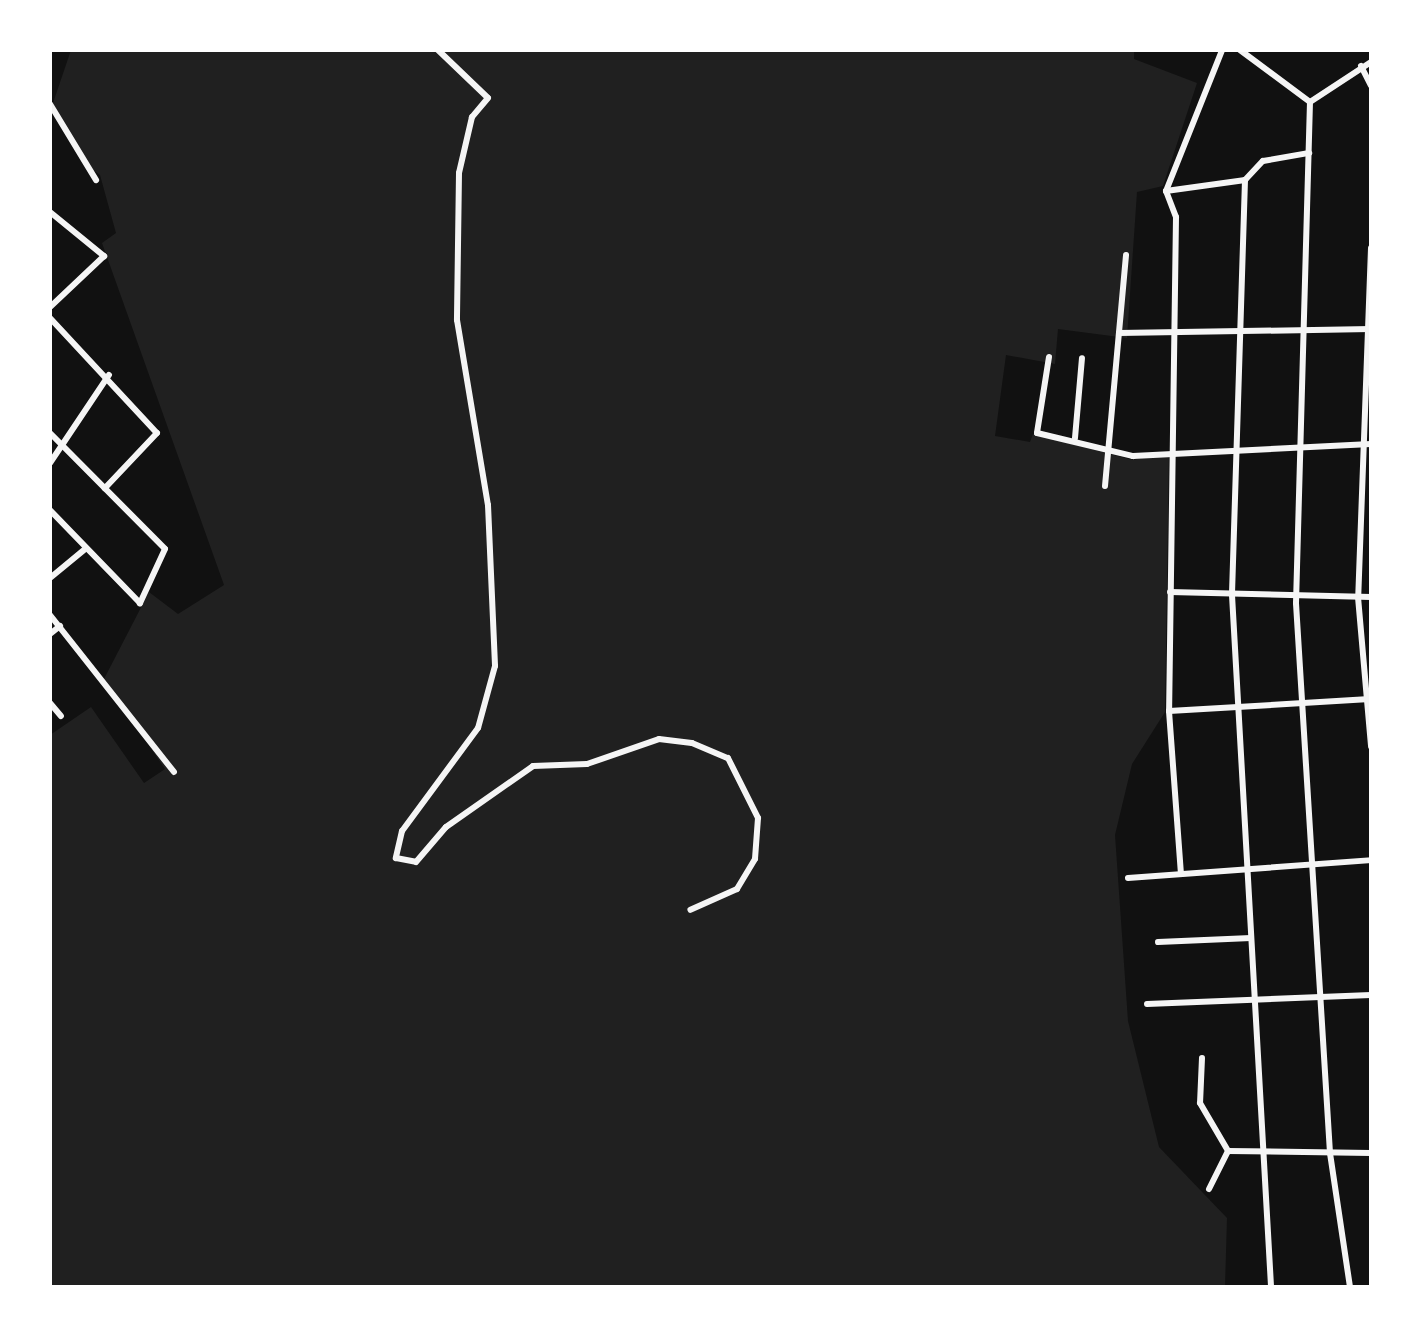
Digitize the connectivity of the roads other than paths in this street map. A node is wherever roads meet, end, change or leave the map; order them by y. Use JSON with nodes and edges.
{"nodes":[{"id":1,"x":438,"y":50,"type":"edge"},
{"id":2,"x":1222,"y":50,"type":"edge"},
{"id":3,"x":1240,"y":50,"type":"edge"},
{"id":4,"x":1371,"y":62,"type":"edge"},
{"id":5,"x":1360,"y":66,"type":"junction"},
{"id":6,"x":1371,"y":86,"type":"edge"},
{"id":7,"x":1310,"y":102,"type":"junction"},
{"id":8,"x":50,"y":104,"type":"edge"},
{"id":9,"x":1309,"y":153,"type":"junction"},
{"id":10,"x":96,"y":180,"type":"dead end"},
{"id":11,"x":1245,"y":180,"type":"junction"},
{"id":12,"x":1166,"y":192,"type":"junction"},
{"id":13,"x":50,"y":212,"type":"edge"},
{"id":14,"x":1371,"y":248,"type":"edge"},
{"id":15,"x":1126,"y":255,"type":"dead end"},
{"id":16,"x":50,"y":307,"type":"edge"},
{"id":17,"x":50,"y":318,"type":"edge"},
{"id":18,"x":1370,"y":329,"type":"edge"},
{"id":19,"x":1119,"y":333,"type":"junction"},
{"id":20,"x":1302,"y":333,"type":"junction"},
{"id":21,"x":1238,"y":334,"type":"junction"},
{"id":22,"x":1178,"y":336,"type":"junction"},
{"id":23,"x":1050,"y":357,"type":"dead end"},
{"id":24,"x":1082,"y":358,"type":"dead end"},
{"id":25,"x":109,"y":375,"type":"junction"},
{"id":26,"x":50,"y":434,"type":"edge"},
{"id":27,"x":1075,"y":438,"type":"junction"},
{"id":28,"x":1366,"y":444,"type":"edge"},
{"id":29,"x":62,"y":446,"type":"junction"},
{"id":30,"x":1235,"y":446,"type":"junction"},
{"id":31,"x":1300,"y":447,"type":"junction"},
{"id":32,"x":1108,"y":448,"type":"junction"},
{"id":33,"x":1172,"y":448,"type":"junction"},
{"id":34,"x":50,"y":463,"type":"edge"},
{"id":35,"x":1105,"y":486,"type":"dead end"},
{"id":36,"x":104,"y":488,"type":"junction"},
{"id":37,"x":50,"y":510,"type":"edge"},
{"id":38,"x":85,"y":549,"type":"junction"},
{"id":39,"x":50,"y":578,"type":"edge"},
{"id":40,"x":1170,"y":592,"type":"junction"},
{"id":41,"x":1296,"y":594,"type":"junction"},
{"id":42,"x":1232,"y":595,"type":"junction"},
{"id":43,"x":1371,"y":597,"type":"edge"},
{"id":44,"x":1358,"y":598,"type":"junction"},
{"id":45,"x":50,"y":615,"type":"edge"},
{"id":46,"x":60,"y":626,"type":"junction"},
{"id":47,"x":50,"y":634,"type":"edge"},
{"id":48,"x":1369,"y":699,"type":"edge"},
{"id":49,"x":1300,"y":700,"type":"junction"},
{"id":50,"x":50,"y":703,"type":"edge"},
{"id":51,"x":1234,"y":707,"type":"junction"},
{"id":52,"x":1169,"y":711,"type":"junction"},
{"id":53,"x":60,"y":716,"type":"dead end"},
{"id":54,"x":1371,"y":746,"type":"edge"},
{"id":55,"x":174,"y":772,"type":"dead end"},
{"id":56,"x":1371,"y":860,"type":"edge"},
{"id":57,"x":1311,"y":863,"type":"junction"},
{"id":58,"x":1251,"y":871,"type":"junction"},
{"id":59,"x":1180,"y":874,"type":"junction"},
{"id":60,"x":1128,"y":878,"type":"dead end"},
{"id":61,"x":690,"y":910,"type":"dead end"},
{"id":62,"x":1252,"y":938,"type":"junction"},
{"id":63,"x":1158,"y":942,"type":"dead end"},
{"id":64,"x":1371,"y":995,"type":"edge"},
{"id":65,"x":1320,"y":996,"type":"junction"},
{"id":66,"x":1256,"y":1002,"type":"junction"},
{"id":67,"x":1147,"y":1004,"type":"dead end"},
{"id":68,"x":1202,"y":1058,"type":"dead end"},
{"id":69,"x":1228,"y":1151,"type":"junction"},
{"id":70,"x":1265,"y":1152,"type":"junction"},
{"id":71,"x":1330,"y":1153,"type":"junction"},
{"id":72,"x":1371,"y":1153,"type":"edge"},
{"id":73,"x":1209,"y":1190,"type":"dead end"},
{"id":74,"x":1271,"y":1287,"type":"edge"},
{"id":75,"x":1350,"y":1287,"type":"edge"}],
"edges":[{"from":1,"to":61,"type":"street"},
{"from":2,"to":12,"type":"street"},
{"from":3,"to":7,"type":"street"},
{"from":4,"to":5,"type":"street"},
{"from":5,"to":6,"type":"street"},
{"from":5,"to":7,"type":"street"},
{"from":7,"to":9,"type":"street"},
{"from":8,"to":10,"type":"street"},
{"from":9,"to":11,"type":"street"},
{"from":9,"to":20,"type":"street"},
{"from":11,"to":12,"type":"street"},
{"from":11,"to":21,"type":"street"},
{"from":12,"to":22,"type":"street"},
{"from":13,"to":16,"type":"street"},
{"from":14,"to":18,"type":"street"},
{"from":15,"to":19,"type":"street"},
{"from":17,"to":25,"type":"street"},
{"from":18,"to":20,"type":"street"},
{"from":18,"to":28,"type":"street"},
{"from":19,"to":22,"type":"street"},
{"from":19,"to":32,"type":"street"},
{"from":20,"to":21,"type":"street"},
{"from":20,"to":31,"type":"street"},
{"from":21,"to":22,"type":"street"},
{"from":21,"to":30,"type":"street"},
{"from":22,"to":33,"type":"street"},
{"from":23,"to":27,"type":"street"},
{"from":24,"to":27,"type":"street"},
{"from":25,"to":29,"type":"street"},
{"from":25,"to":36,"type":"street"},
{"from":26,"to":29,"type":"street"},
{"from":27,"to":32,"type":"street"},
{"from":28,"to":31,"type":"street"},
{"from":28,"to":44,"type":"street"},
{"from":29,"to":34,"type":"street"},
{"from":29,"to":36,"type":"street"},
{"from":30,"to":31,"type":"street"},
{"from":30,"to":33,"type":"street"},
{"from":30,"to":42,"type":"street"},
{"from":31,"to":41,"type":"street"},
{"from":32,"to":33,"type":"street"},
{"from":32,"to":35,"type":"street"},
{"from":33,"to":40,"type":"street"},
{"from":36,"to":38,"type":"street"},
{"from":37,"to":38,"type":"street"},
{"from":38,"to":39,"type":"street"},
{"from":40,"to":42,"type":"street"},
{"from":40,"to":52,"type":"street"},
{"from":41,"to":42,"type":"street"},
{"from":41,"to":44,"type":"street"},
{"from":41,"to":49,"type":"street"},
{"from":42,"to":51,"type":"street"},
{"from":43,"to":44,"type":"street"},
{"from":44,"to":48,"type":"street"},
{"from":45,"to":46,"type":"street"},
{"from":46,"to":47,"type":"street"},
{"from":46,"to":55,"type":"street"},
{"from":48,"to":49,"type":"street"},
{"from":48,"to":54,"type":"street"},
{"from":49,"to":51,"type":"street"},
{"from":49,"to":57,"type":"street"},
{"from":50,"to":53,"type":"street"},
{"from":51,"to":52,"type":"street"},
{"from":51,"to":58,"type":"street"},
{"from":52,"to":59,"type":"street"},
{"from":56,"to":57,"type":"street"},
{"from":57,"to":58,"type":"street"},
{"from":57,"to":65,"type":"street"},
{"from":58,"to":59,"type":"street"},
{"from":58,"to":62,"type":"street"},
{"from":59,"to":60,"type":"street"},
{"from":62,"to":63,"type":"street"},
{"from":62,"to":66,"type":"street"},
{"from":64,"to":65,"type":"street"},
{"from":65,"to":66,"type":"street"},
{"from":65,"to":71,"type":"street"},
{"from":66,"to":67,"type":"street"},
{"from":66,"to":70,"type":"street"},
{"from":68,"to":69,"type":"street"},
{"from":69,"to":70,"type":"street"},
{"from":69,"to":73,"type":"street"},
{"from":70,"to":71,"type":"street"},
{"from":70,"to":74,"type":"street"},
{"from":71,"to":72,"type":"street"},
{"from":71,"to":75,"type":"street"}]}
